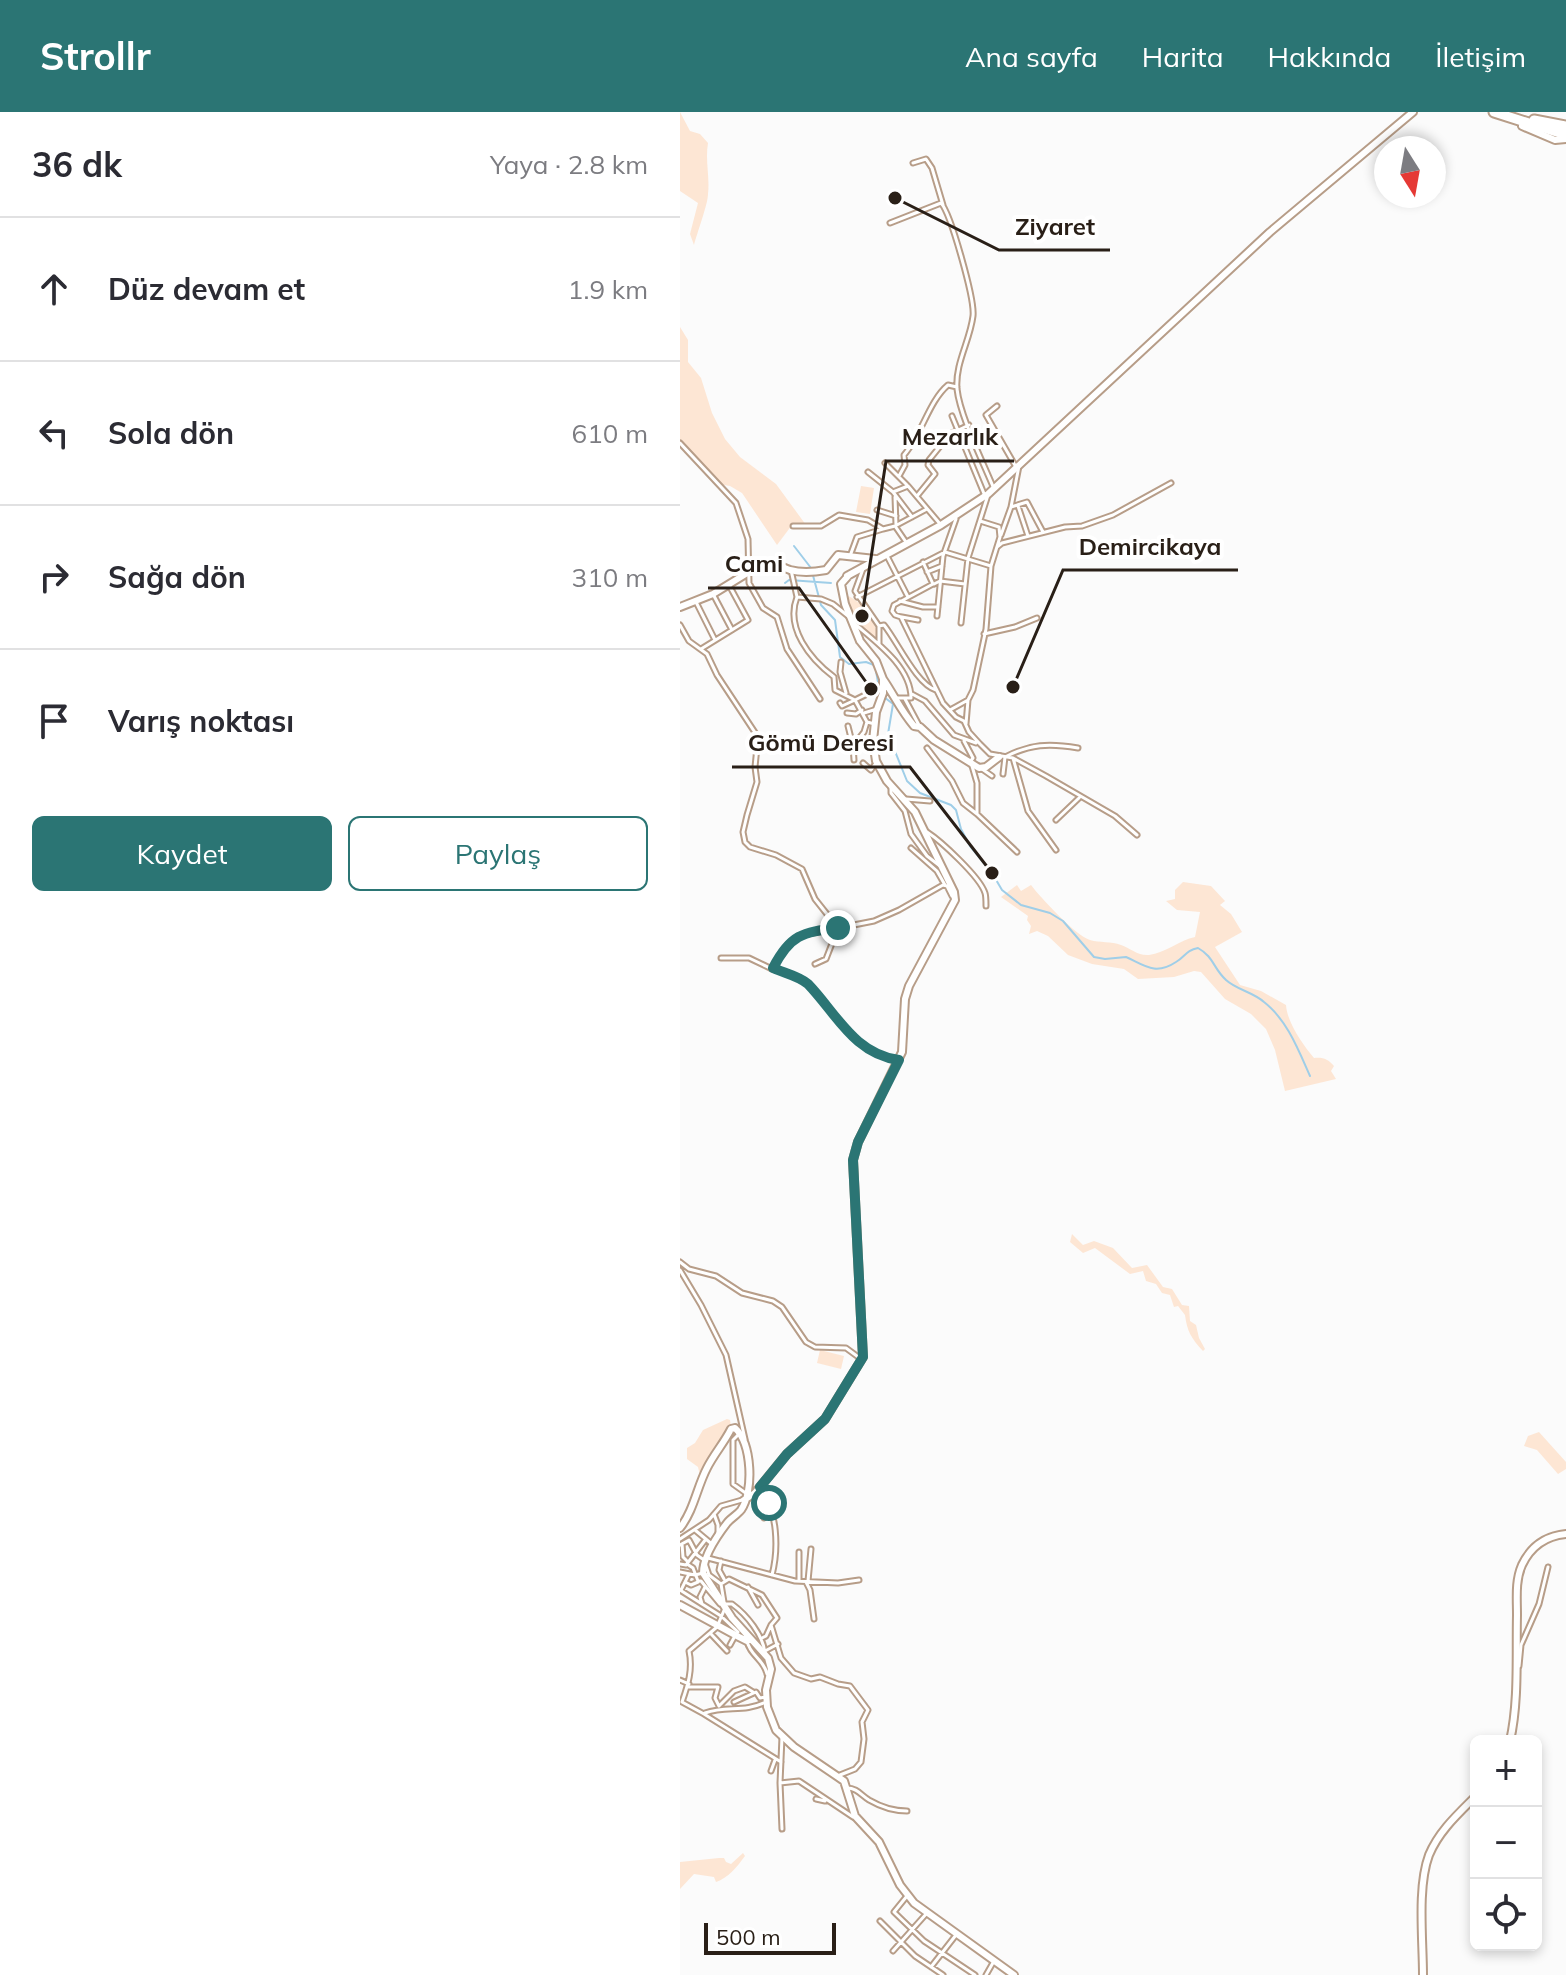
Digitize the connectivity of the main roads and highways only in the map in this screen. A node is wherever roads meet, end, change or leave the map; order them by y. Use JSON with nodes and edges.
{"nodes":[{"id":1,"x":1494,"y":112,"type":"edge"},
{"id":2,"x":1504,"y":112,"type":"edge"},
{"id":3,"x":1565,"y":132,"type":"edge"}],
"edges":[{"from":1,"to":3,"type":"highway"},
{"from":2,"to":3,"type":"highway"}]}
